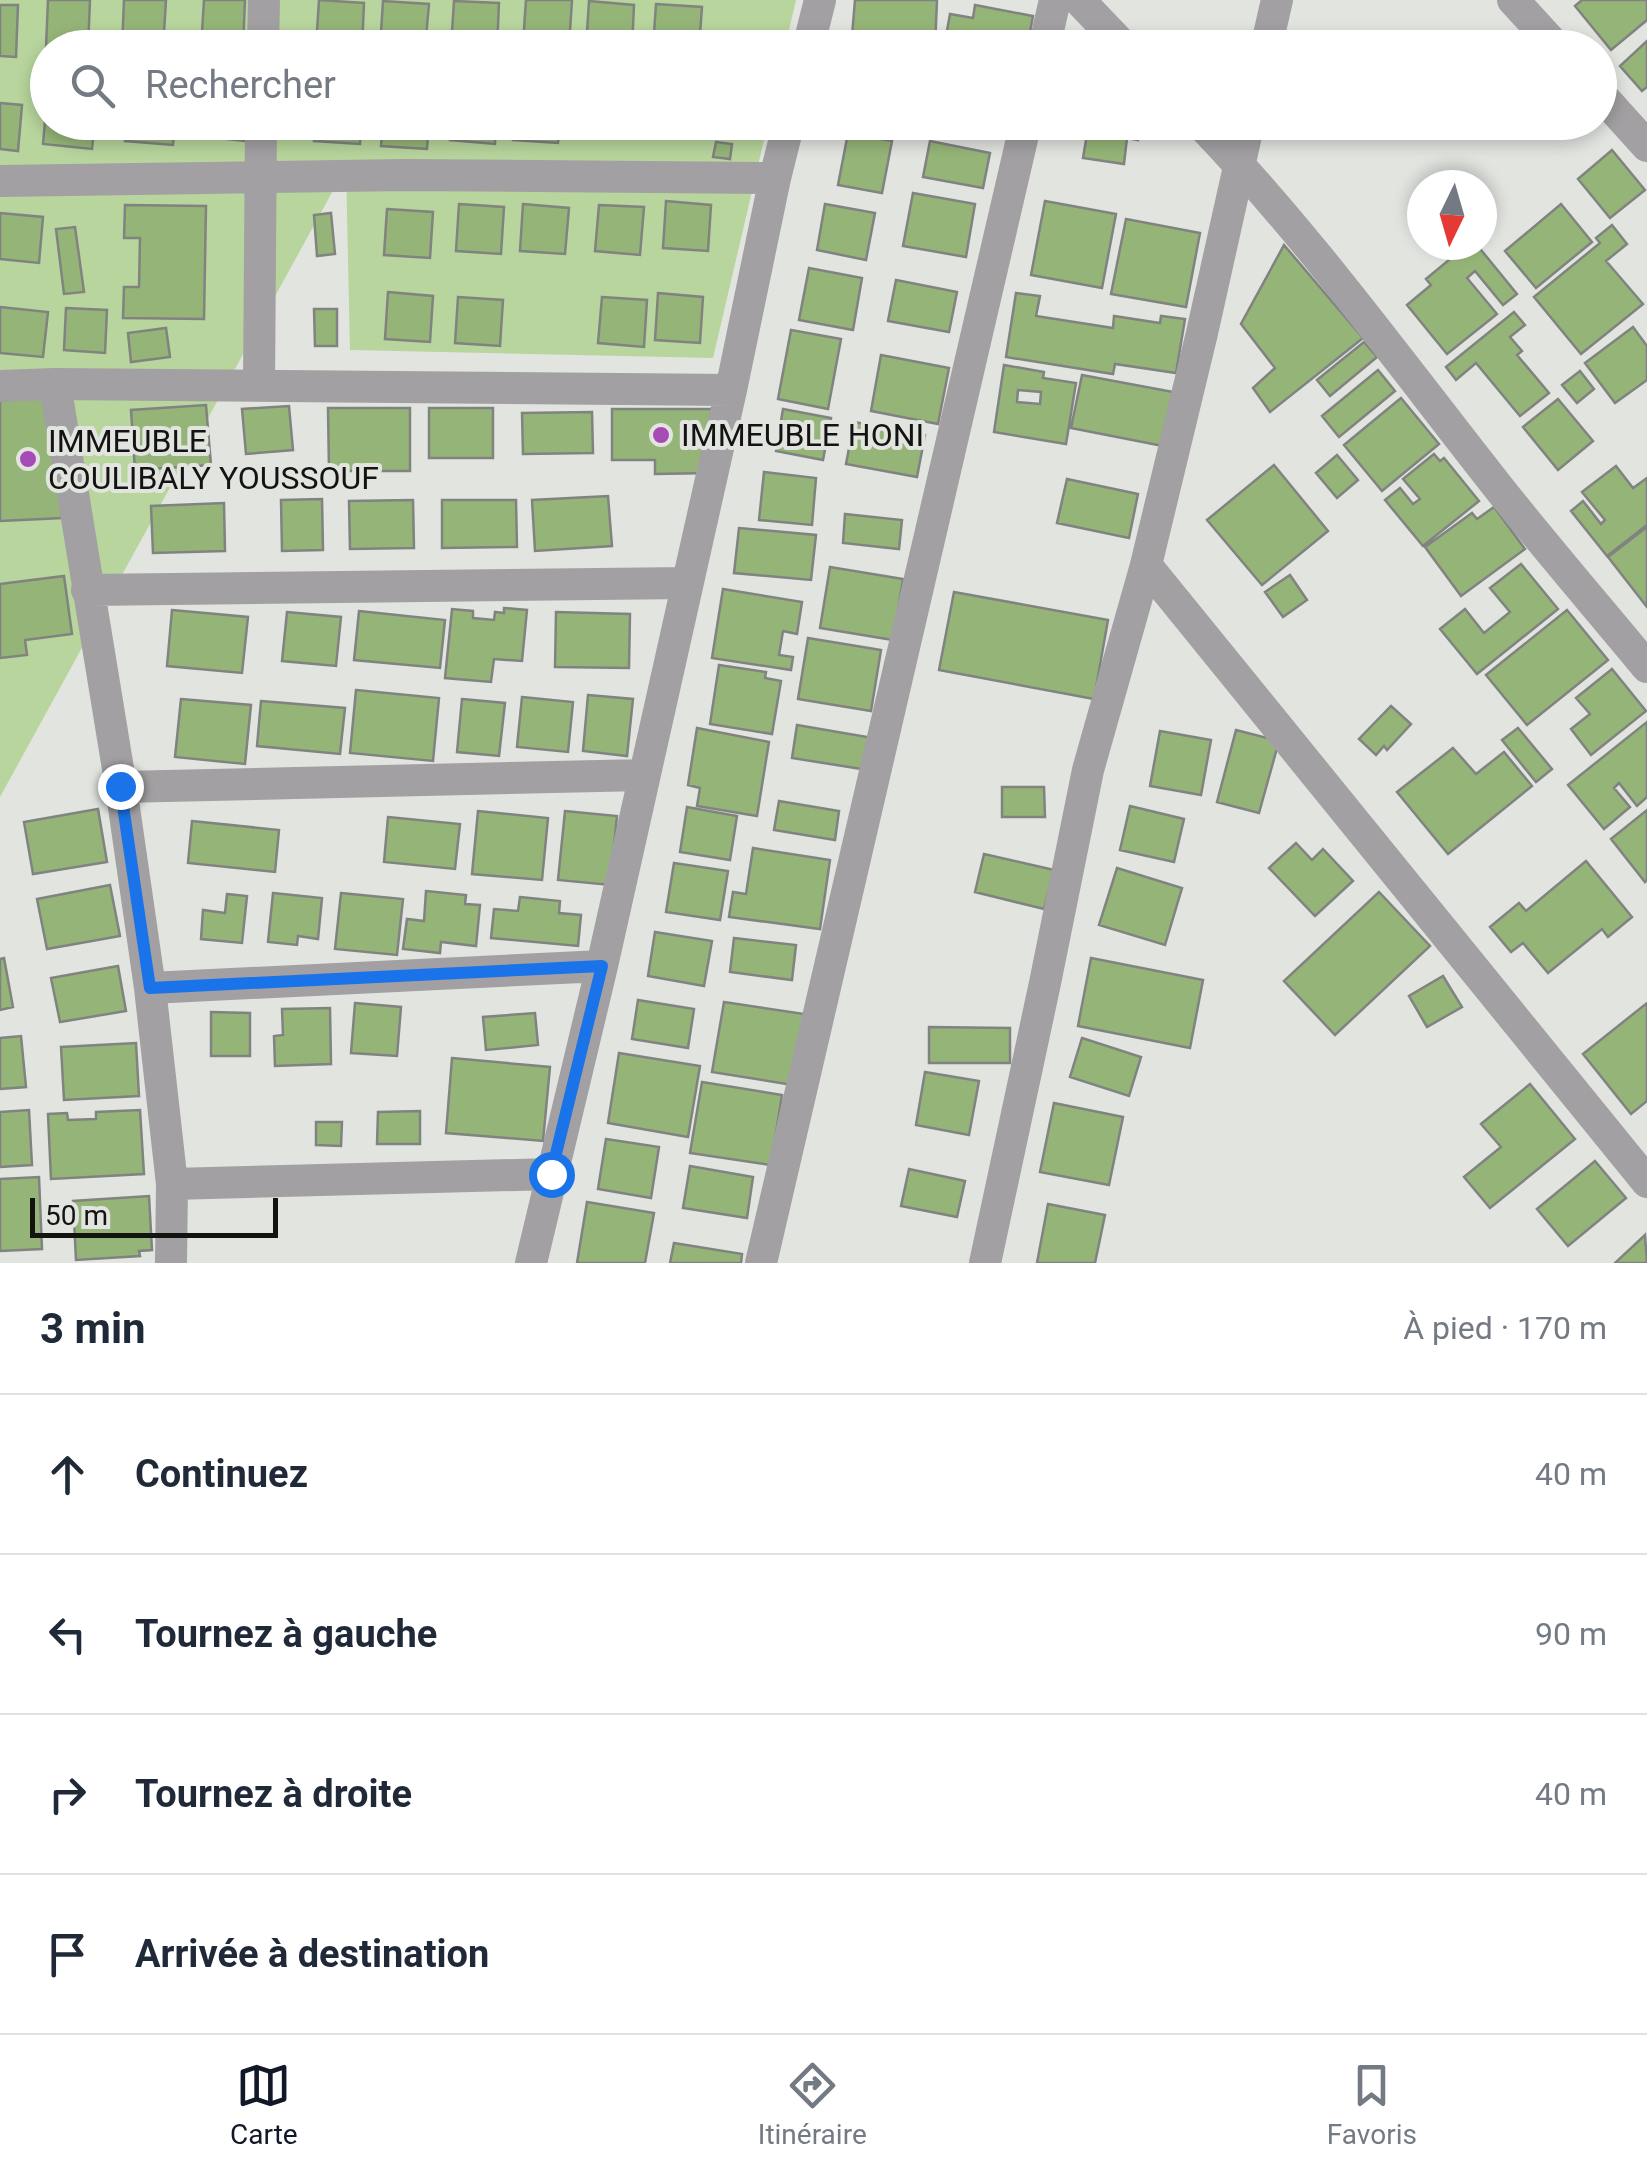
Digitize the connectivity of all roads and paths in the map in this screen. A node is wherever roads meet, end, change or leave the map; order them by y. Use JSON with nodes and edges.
{"nodes":[{"id":1,"x":264,"y":0,"type":"edge"},
{"id":2,"x":820,"y":0,"type":"edge"},
{"id":3,"x":1055,"y":0,"type":"edge"},
{"id":4,"x":1079,"y":0,"type":"edge"},
{"id":5,"x":1277,"y":0,"type":"edge"},
{"id":6,"x":1513,"y":0,"type":"edge"},
{"id":7,"x":263,"y":30,"type":"edge"},
{"id":8,"x":812,"y":30,"type":"edge"},
{"id":9,"x":1048,"y":30,"type":"edge"},
{"id":10,"x":1108,"y":30,"type":"edge"},
{"id":11,"x":1270,"y":30,"type":"edge"},
{"id":12,"x":1540,"y":30,"type":"edge"},
{"id":13,"x":1617,"y":113,"type":"edge"},
{"id":14,"x":261,"y":140,"type":"edge"},
{"id":15,"x":784,"y":140,"type":"edge"},
{"id":16,"x":1022,"y":140,"type":"edge"},
{"id":17,"x":1216,"y":140,"type":"edge"},
{"id":18,"x":1246,"y":140,"type":"edge"},
{"id":19,"x":1647,"y":146,"type":"edge"},
{"id":20,"x":1240,"y":165,"type":"junction"},
{"id":21,"x":260,"y":176,"type":"junction"},
{"id":22,"x":774,"y":178,"type":"junction"},
{"id":23,"x":0,"y":180,"type":"edge"},
{"id":24,"x":54,"y":384,"type":"junction"},
{"id":25,"x":0,"y":386,"type":"edge"},
{"id":26,"x":259,"y":386,"type":"junction"},
{"id":27,"x":731,"y":390,"type":"junction"},
{"id":28,"x":1146,"y":565,"type":"junction"},
{"id":29,"x":687,"y":583,"type":"junction"},
{"id":30,"x":87,"y":590,"type":"junction"},
{"id":31,"x":1647,"y":667,"type":"edge"},
{"id":32,"x":644,"y":775,"type":"junction"},
{"id":33,"x":120,"y":786,"type":"junction"},
{"id":34,"x":602,"y":966,"type":"junction"},
{"id":35,"x":150,"y":988,"type":"junction"},
{"id":36,"x":551,"y":1174,"type":"junction"},
{"id":37,"x":1647,"y":1182,"type":"edge"},
{"id":38,"x":172,"y":1184,"type":"junction"},
{"id":39,"x":170,"y":1263,"type":"edge"},
{"id":40,"x":530,"y":1263,"type":"edge"},
{"id":41,"x":760,"y":1263,"type":"edge"},
{"id":42,"x":986,"y":1263,"type":"edge"}],
"edges":[{"from":1,"to":7,"type":"street"},
{"from":2,"to":8,"type":"street"},
{"from":3,"to":9,"type":"street"},
{"from":4,"to":10,"type":"street"},
{"from":5,"to":11,"type":"street"},
{"from":6,"to":12,"type":"street"},
{"from":13,"to":19,"type":"street"},
{"from":14,"to":21,"type":"street"},
{"from":15,"to":22,"type":"street"},
{"from":16,"to":41,"type":"street"},
{"from":17,"to":20,"type":"street"},
{"from":18,"to":20,"type":"street"},
{"from":20,"to":28,"type":"street"},
{"from":20,"to":31,"type":"street"},
{"from":21,"to":22,"type":"street"},
{"from":21,"to":23,"type":"street"},
{"from":21,"to":26,"type":"street"},
{"from":22,"to":27,"type":"street"},
{"from":24,"to":25,"type":"street"},
{"from":24,"to":26,"type":"street"},
{"from":24,"to":30,"type":"street"},
{"from":26,"to":27,"type":"street"},
{"from":27,"to":29,"type":"street"},
{"from":28,"to":37,"type":"street"},
{"from":28,"to":42,"type":"street"},
{"from":29,"to":30,"type":"street"},
{"from":29,"to":32,"type":"street"},
{"from":30,"to":33,"type":"street"},
{"from":32,"to":33,"type":"street"},
{"from":32,"to":34,"type":"street"},
{"from":33,"to":35,"type":"street"},
{"from":34,"to":35,"type":"street"},
{"from":34,"to":36,"type":"street"},
{"from":35,"to":38,"type":"street"},
{"from":36,"to":38,"type":"street"},
{"from":36,"to":40,"type":"street"},
{"from":38,"to":39,"type":"street"}]}
